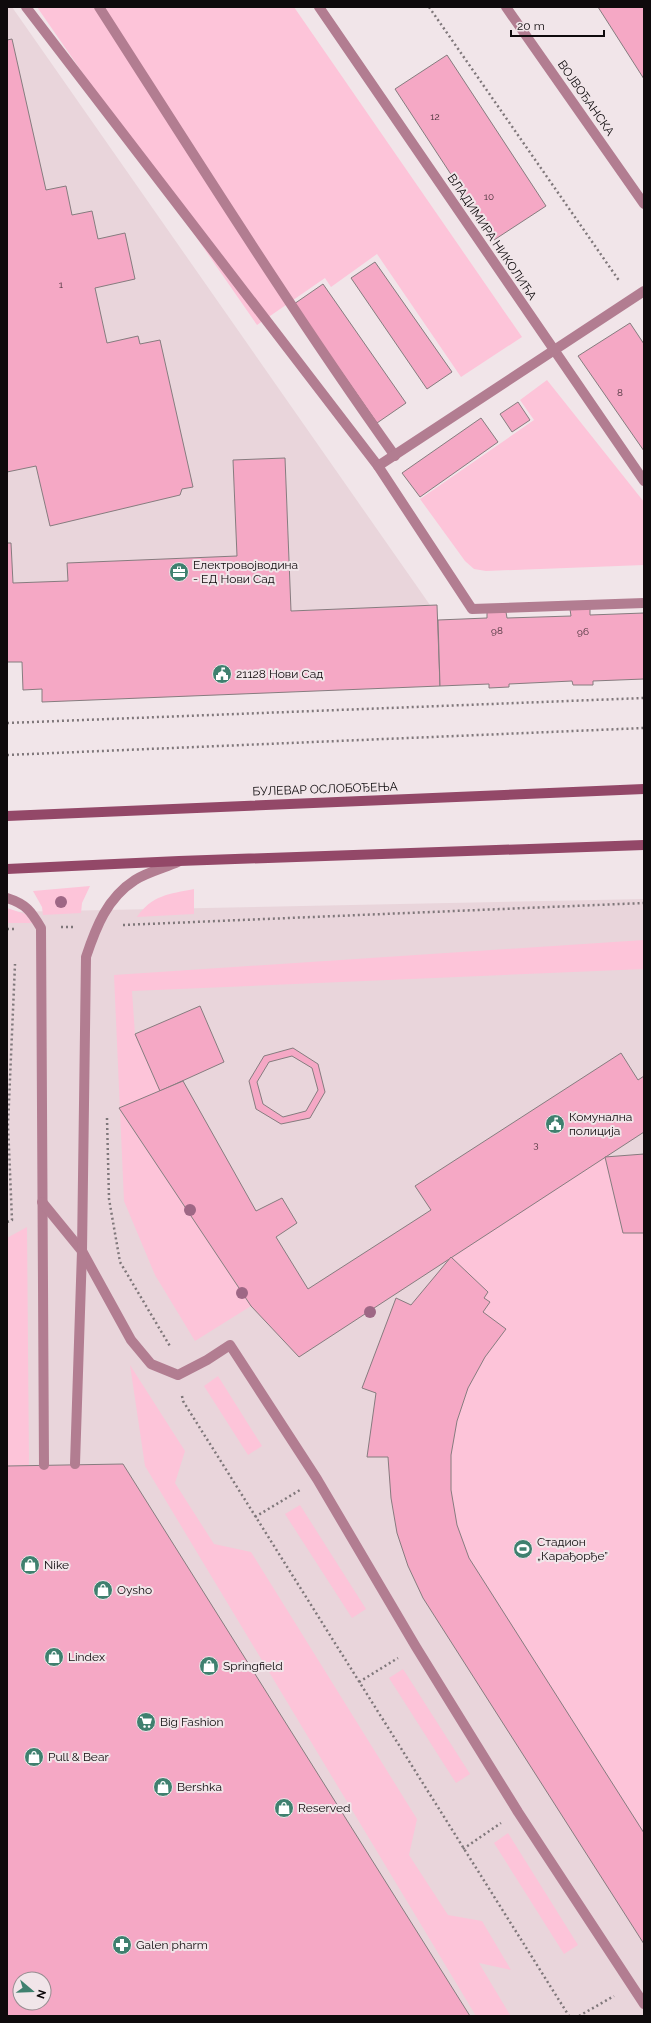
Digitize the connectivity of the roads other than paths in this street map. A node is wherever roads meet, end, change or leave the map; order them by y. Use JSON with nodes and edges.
{"nodes":[{"id":1,"x":26,"y":7,"type":"edge"},
{"id":2,"x":100,"y":7,"type":"edge"},
{"id":3,"x":319,"y":7,"type":"edge"},
{"id":4,"x":506,"y":7,"type":"edge"},
{"id":5,"x":644,"y":204,"type":"edge"},
{"id":6,"x":644,"y":291,"type":"edge"},
{"id":7,"x":554,"y":350,"type":"junction"},
{"id":8,"x":394,"y":456,"type":"junction"},
{"id":9,"x":378,"y":466,"type":"junction"},
{"id":10,"x":644,"y":481,"type":"edge"},
{"id":11,"x":644,"y":603,"type":"edge"},
{"id":12,"x":644,"y":789,"type":"edge"},
{"id":13,"x":7,"y":816,"type":"edge"},
{"id":14,"x":644,"y":845,"type":"edge"},
{"id":15,"x":179,"y":861,"type":"junction"},
{"id":16,"x":7,"y":869,"type":"edge"},
{"id":17,"x":7,"y":898,"type":"edge"},
{"id":18,"x":42,"y":1202,"type":"junction"},
{"id":19,"x":82,"y":1252,"type":"junction"},
{"id":20,"x":76,"y":1464,"type":"dead end"},
{"id":21,"x":44,"y":1465,"type":"dead end"},
{"id":22,"x":644,"y":2004,"type":"edge"}],
"edges":[{"from":1,"to":9,"type":"street"},
{"from":2,"to":8,"type":"street"},
{"from":3,"to":7,"type":"street","name":"ВЛАДИМИРА НИКОЛИЋА"},
{"from":4,"to":5,"type":"street","name":"ВОЈВОЂАНСКА"},
{"from":6,"to":7,"type":"street"},
{"from":7,"to":8,"type":"street"},
{"from":7,"to":10,"type":"street","name":"ВЛАДИМИРА НИКОЛИЋА"},
{"from":8,"to":9,"type":"street"},
{"from":9,"to":11,"type":"street"},
{"from":12,"to":13,"type":"main road","name":"БУЛЕВАР ОСЛОБОЂЕЊА"},
{"from":14,"to":15,"type":"main road"},
{"from":15,"to":16,"type":"main road"},
{"from":15,"to":19,"type":"street"},
{"from":17,"to":18,"type":"street"},
{"from":18,"to":19,"type":"street"},
{"from":18,"to":21,"type":"street"},
{"from":19,"to":20,"type":"street"},
{"from":19,"to":22,"type":"street"}]}
